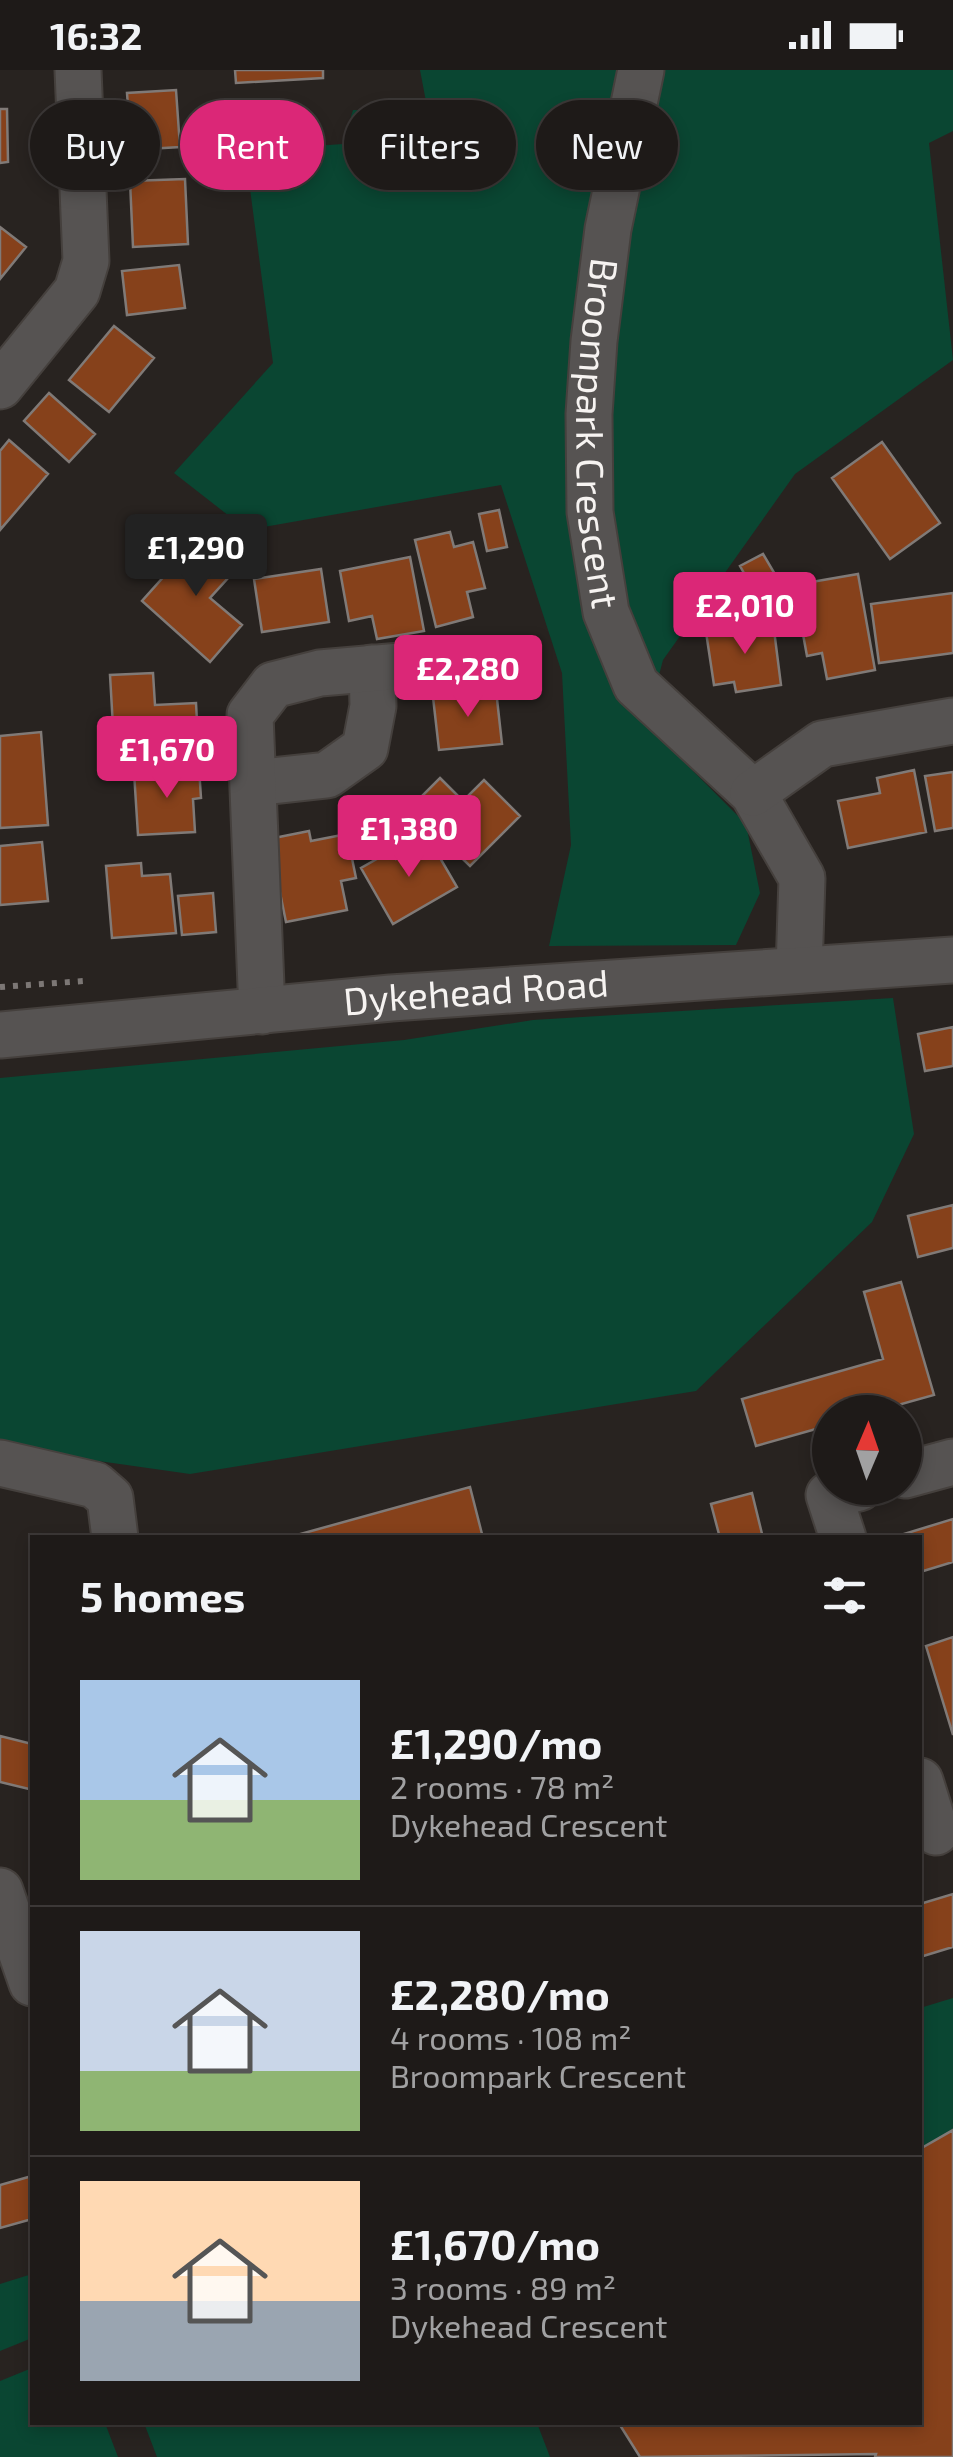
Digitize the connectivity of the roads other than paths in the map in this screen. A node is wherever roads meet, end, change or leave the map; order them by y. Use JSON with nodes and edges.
{"nodes":[{"id":1,"x":78,"y":70,"type":"edge"},
{"id":2,"x":642,"y":70,"type":"edge"},
{"id":3,"x":1,"y":384,"type":"edge"},
{"id":4,"x":447,"y":662,"type":"dead end"},
{"id":5,"x":372,"y":668,"type":"junction"},
{"id":6,"x":953,"y":721,"type":"edge"},
{"id":7,"x":254,"y":773,"type":"junction"},
{"id":8,"x":752,"y":794,"type":"junction"},
{"id":9,"x":953,"y":960,"type":"edge"},
{"id":10,"x":799,"y":970,"type":"junction"},
{"id":11,"x":262,"y":1011,"type":"junction"},
{"id":12,"x":0,"y":1035,"type":"edge"},
{"id":13,"x":953,"y":1462,"type":"edge"},
{"id":14,"x":0,"y":1463,"type":"edge"},
{"id":15,"x":922,"y":1470,"type":"edge"},
{"id":16,"x":832,"y":1505,"type":"edge"},
{"id":17,"x":114,"y":1535,"type":"edge"},
{"id":18,"x":842,"y":1535,"type":"edge"},
{"id":19,"x":922,"y":1787,"type":"edge"},
{"id":20,"x":936,"y":1832,"type":"edge"},
{"id":21,"x":0,"y":1891,"type":"edge"},
{"id":22,"x":30,"y":1977,"type":"edge"}],
"edges":[{"from":1,"to":3,"type":"street"},
{"from":2,"to":8,"type":"street","name":"Broompark Crescent"},
{"from":4,"to":5,"type":"street"},
{"from":5,"to":7,"type":"street"},
{"from":5,"to":7,"type":"street"},
{"from":6,"to":8,"type":"street"},
{"from":7,"to":11,"type":"street"},
{"from":8,"to":10,"type":"street","name":"Broompark Crescent"},
{"from":9,"to":10,"type":"street","name":"Dykehead Road"},
{"from":10,"to":11,"type":"street","name":"Dykehead Road"},
{"from":11,"to":12,"type":"street","name":"Dykehead Road"},
{"from":13,"to":15,"type":"street"},
{"from":14,"to":17,"type":"street"},
{"from":16,"to":18,"type":"street"},
{"from":19,"to":20,"type":"street"},
{"from":21,"to":22,"type":"street"}]}
